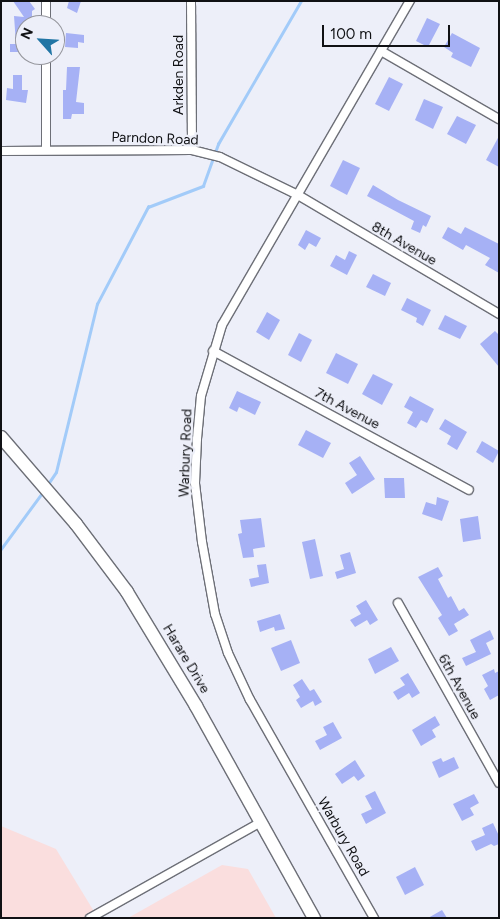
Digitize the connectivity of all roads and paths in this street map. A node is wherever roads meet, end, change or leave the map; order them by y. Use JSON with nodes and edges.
{"nodes":[{"id":1,"x":46,"y":1,"type":"edge"},
{"id":2,"x":192,"y":1,"type":"edge"},
{"id":3,"x":410,"y":1,"type":"edge"},
{"id":4,"x":46,"y":15,"type":"edge"},
{"id":5,"x":382,"y":51,"type":"junction"},
{"id":6,"x":46,"y":65,"type":"edge"},
{"id":7,"x":499,"y":119,"type":"edge"},
{"id":8,"x":46,"y":150,"type":"junction"},
{"id":9,"x":192,"y":150,"type":"junction"},
{"id":10,"x":1,"y":151,"type":"edge"},
{"id":11,"x":298,"y":196,"type":"junction"},
{"id":12,"x":499,"y":314,"type":"edge"},
{"id":13,"x":213,"y":351,"type":"junction"},
{"id":14,"x":1,"y":437,"type":"edge"},
{"id":15,"x":469,"y":490,"type":"dead end"},
{"id":16,"x":398,"y":603,"type":"dead end"},
{"id":17,"x":499,"y":783,"type":"edge"},
{"id":18,"x":261,"y":822,"type":"junction"},
{"id":19,"x":90,"y":918,"type":"edge"},
{"id":20,"x":314,"y":918,"type":"edge"},
{"id":21,"x":374,"y":918,"type":"edge"}],
"edges":[{"from":1,"to":4,"type":"street"},
{"from":2,"to":9,"type":"street","name":"Arkden Road"},
{"from":3,"to":5,"type":"street","name":"Warbury Road"},
{"from":5,"to":7,"type":"street"},
{"from":5,"to":11,"type":"street","name":"Warbury Road"},
{"from":6,"to":8,"type":"street"},
{"from":8,"to":9,"type":"street","name":"Parndon Road"},
{"from":8,"to":10,"type":"street","name":"Parndon Road"},
{"from":9,"to":11,"type":"street","name":"Parndon Road"},
{"from":11,"to":12,"type":"street","name":"8th Avenue"},
{"from":11,"to":13,"type":"street","name":"Warbury Road"},
{"from":13,"to":15,"type":"street","name":"7th Avenue"},
{"from":13,"to":21,"type":"street","name":"Warbury Road"},
{"from":14,"to":18,"type":"main road","name":"Harare Drive"},
{"from":16,"to":17,"type":"street","name":"6th Avenue"},
{"from":18,"to":19,"type":"street"},
{"from":18,"to":20,"type":"main road","name":"Harare Drive"}]}
